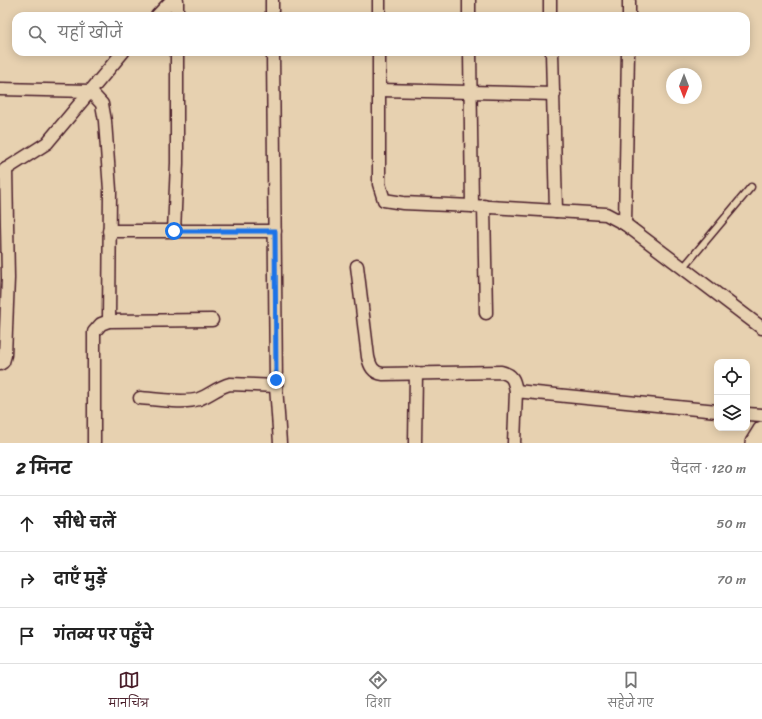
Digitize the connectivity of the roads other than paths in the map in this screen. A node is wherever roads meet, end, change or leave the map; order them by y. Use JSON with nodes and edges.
{"nodes":[{"id":1,"x":172,"y":0,"type":"edge"},
{"id":2,"x":177,"y":0,"type":"edge"},
{"id":3,"x":272,"y":0,"type":"edge"},
{"id":4,"x":379,"y":0,"type":"edge"},
{"id":5,"x":469,"y":0,"type":"edge"},
{"id":6,"x":550,"y":0,"type":"edge"},
{"id":7,"x":629,"y":0,"type":"edge"},
{"id":8,"x":161,"y":12,"type":"edge"},
{"id":9,"x":177,"y":12,"type":"edge"},
{"id":10,"x":272,"y":12,"type":"edge"},
{"id":11,"x":379,"y":12,"type":"edge"},
{"id":12,"x":469,"y":12,"type":"edge"},
{"id":13,"x":550,"y":12,"type":"edge"},
{"id":14,"x":629,"y":12,"type":"edge"},
{"id":15,"x":119,"y":56,"type":"edge"},
{"id":16,"x":177,"y":56,"type":"edge"},
{"id":17,"x":273,"y":56,"type":"edge"},
{"id":18,"x":380,"y":56,"type":"edge"},
{"id":19,"x":470,"y":56,"type":"edge"},
{"id":20,"x":552,"y":56,"type":"edge"},
{"id":21,"x":628,"y":56,"type":"edge"},
{"id":22,"x":0,"y":89,"type":"edge"},
{"id":23,"x":380,"y":90,"type":"junction"},
{"id":24,"x":90,"y":91,"type":"junction"},
{"id":25,"x":470,"y":92,"type":"junction"},
{"id":26,"x":554,"y":94,"type":"junction"},
{"id":27,"x":3,"y":171,"type":"edge"},
{"id":28,"x":751,"y":187,"type":"dead end"},
{"id":29,"x":472,"y":206,"type":"junction"},
{"id":30,"x":484,"y":206,"type":"junction"},
{"id":31,"x":556,"y":211,"type":"junction"},
{"id":32,"x":625,"y":224,"type":"junction"},
{"id":33,"x":109,"y":231,"type":"junction"},
{"id":34,"x":174,"y":231,"type":"junction"},
{"id":35,"x":275,"y":231,"type":"junction"},
{"id":36,"x":357,"y":266,"type":"dead end"},
{"id":37,"x":683,"y":268,"type":"junction"},
{"id":38,"x":486,"y":313,"type":"dead end"},
{"id":39,"x":212,"y":320,"type":"dead end"},
{"id":40,"x":109,"y":321,"type":"junction"},
{"id":41,"x":762,"y":328,"type":"edge"},
{"id":42,"x":0,"y":364,"type":"edge"},
{"id":43,"x":416,"y":373,"type":"junction"},
{"id":44,"x":276,"y":386,"type":"junction"},
{"id":45,"x":516,"y":391,"type":"junction"},
{"id":46,"x":140,"y":398,"type":"dead end"},
{"id":47,"x":714,"y":411,"type":"edge"},
{"id":48,"x":750,"y":414,"type":"edge"},
{"id":49,"x":762,"y":415,"type":"edge"},
{"id":50,"x":762,"y":430,"type":"edge"},
{"id":51,"x":94,"y":443,"type":"edge"},
{"id":52,"x":280,"y":443,"type":"edge"},
{"id":53,"x":415,"y":443,"type":"edge"},
{"id":54,"x":514,"y":443,"type":"edge"},
{"id":55,"x":754,"y":443,"type":"edge"}],
"edges":[{"from":1,"to":8,"type":"street"},
{"from":2,"to":9,"type":"street"},
{"from":3,"to":10,"type":"street"},
{"from":4,"to":11,"type":"street"},
{"from":5,"to":12,"type":"street"},
{"from":6,"to":13,"type":"street"},
{"from":7,"to":14,"type":"street"},
{"from":15,"to":24,"type":"street"},
{"from":16,"to":34,"type":"street"},
{"from":17,"to":35,"type":"street"},
{"from":18,"to":23,"type":"street"},
{"from":19,"to":25,"type":"street"},
{"from":20,"to":26,"type":"street"},
{"from":21,"to":32,"type":"street"},
{"from":22,"to":24,"type":"street"},
{"from":23,"to":25,"type":"street"},
{"from":23,"to":29,"type":"street"},
{"from":24,"to":27,"type":"street"},
{"from":24,"to":33,"type":"street"},
{"from":25,"to":26,"type":"street"},
{"from":25,"to":29,"type":"street"},
{"from":26,"to":31,"type":"street"},
{"from":27,"to":42,"type":"street"},
{"from":28,"to":37,"type":"lane"},
{"from":29,"to":30,"type":"street"},
{"from":30,"to":31,"type":"street"},
{"from":30,"to":38,"type":"street"},
{"from":31,"to":32,"type":"street"},
{"from":32,"to":37,"type":"street"},
{"from":33,"to":34,"type":"street"},
{"from":33,"to":40,"type":"street"},
{"from":34,"to":35,"type":"street"},
{"from":35,"to":44,"type":"street"},
{"from":36,"to":43,"type":"street"},
{"from":37,"to":41,"type":"street"},
{"from":39,"to":40,"type":"street"},
{"from":40,"to":51,"type":"street"},
{"from":43,"to":45,"type":"street"},
{"from":43,"to":53,"type":"street"},
{"from":44,"to":46,"type":"street"},
{"from":44,"to":52,"type":"street"},
{"from":45,"to":47,"type":"street"},
{"from":45,"to":54,"type":"street"},
{"from":48,"to":49,"type":"street"},
{"from":50,"to":55,"type":"street"}]}
